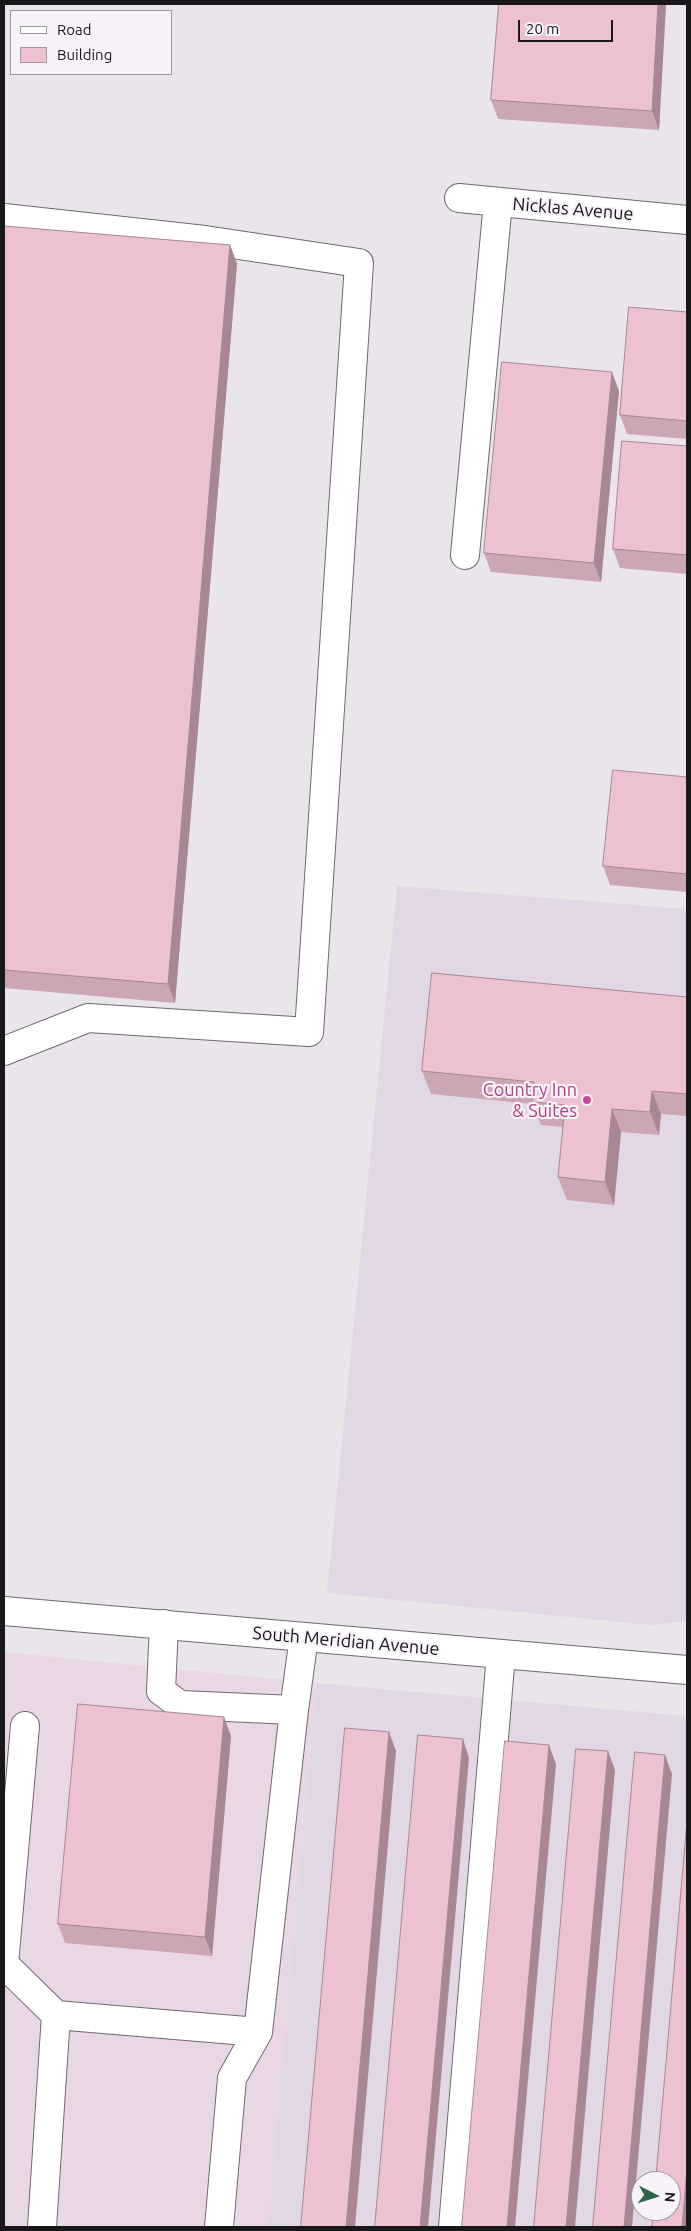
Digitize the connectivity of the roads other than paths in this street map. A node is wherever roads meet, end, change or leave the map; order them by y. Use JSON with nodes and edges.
{"nodes":[{"id":1,"x":459,"y":198,"type":"dead end"},
{"id":2,"x":498,"y":202,"type":"junction"},
{"id":3,"x":687,"y":220,"type":"edge"},
{"id":4,"x":7,"y":223,"type":"edge"},
{"id":5,"x":465,"y":555,"type":"dead end"},
{"id":6,"x":4,"y":1051,"type":"edge"},
{"id":7,"x":4,"y":1611,"type":"edge"},
{"id":8,"x":164,"y":1624,"type":"junction"},
{"id":9,"x":304,"y":1637,"type":"junction"},
{"id":10,"x":501,"y":1654,"type":"junction"},
{"id":11,"x":687,"y":1670,"type":"edge"},
{"id":12,"x":294,"y":1710,"type":"junction"},
{"id":13,"x":25,"y":1726,"type":"dead end"},
{"id":14,"x":56,"y":2015,"type":"junction"},
{"id":15,"x":258,"y":2032,"type":"junction"},
{"id":16,"x":42,"y":2227,"type":"edge"},
{"id":17,"x":219,"y":2227,"type":"edge"},
{"id":18,"x":453,"y":2227,"type":"edge"}],
"edges":[{"from":1,"to":2,"type":"main road","name":"Nicklas Avenue"},
{"from":2,"to":3,"type":"main road","name":"Nicklas Avenue"},
{"from":2,"to":5,"type":"main road"},
{"from":4,"to":6,"type":"main road"},
{"from":7,"to":8,"type":"main road","name":"South Meridian Avenue"},
{"from":8,"to":9,"type":"main road","name":"South Meridian Avenue"},
{"from":8,"to":12,"type":"main road"},
{"from":9,"to":10,"type":"main road","name":"South Meridian Avenue"},
{"from":9,"to":12,"type":"main road"},
{"from":10,"to":11,"type":"main road","name":"South Meridian Avenue"},
{"from":10,"to":18,"type":"main road"},
{"from":12,"to":15,"type":"main road"},
{"from":13,"to":14,"type":"main road"},
{"from":14,"to":15,"type":"main road"},
{"from":14,"to":16,"type":"main road"},
{"from":15,"to":17,"type":"main road"}]}
